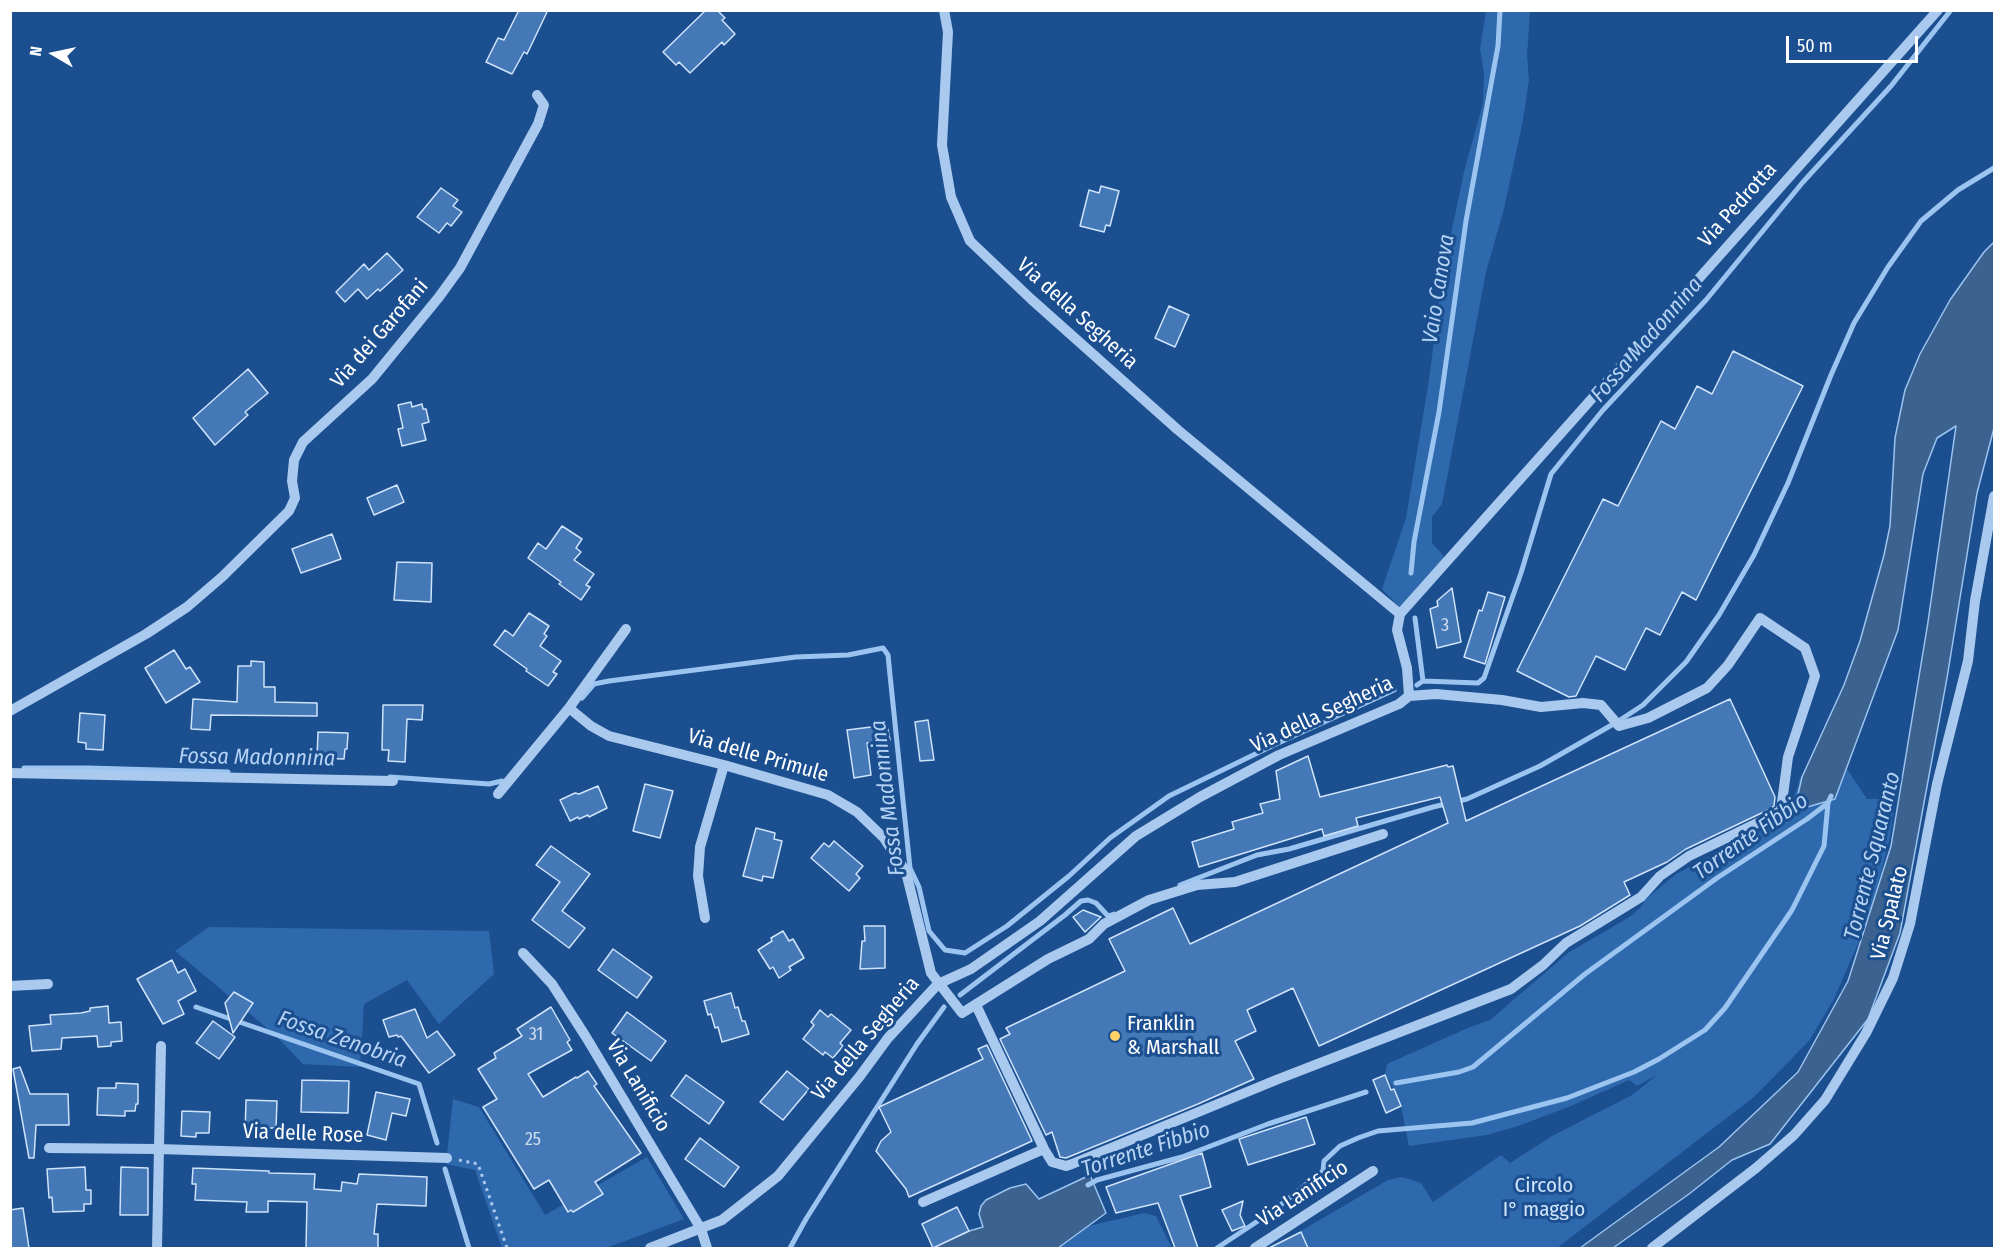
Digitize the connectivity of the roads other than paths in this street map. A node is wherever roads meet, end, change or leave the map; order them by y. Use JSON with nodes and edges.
{"nodes":[{"id":1,"x":944,"y":10,"type":"edge"},
{"id":2,"x":1938,"y":10,"type":"edge"},
{"id":3,"x":537,"y":95,"type":"dead end"},
{"id":4,"x":1995,"y":496,"type":"edge"},
{"id":5,"x":1400,"y":614,"type":"junction"},
{"id":6,"x":626,"y":629,"type":"dead end"},
{"id":7,"x":1409,"y":696,"type":"junction"},
{"id":8,"x":569,"y":708,"type":"junction"},
{"id":9,"x":10,"y":711,"type":"edge"},
{"id":10,"x":724,"y":765,"type":"junction"},
{"id":11,"x":10,"y":773,"type":"edge"},
{"id":12,"x":393,"y":781,"type":"dead end"},
{"id":13,"x":498,"y":794,"type":"dead end"},
{"id":14,"x":1383,"y":834,"type":"dead end"},
{"id":15,"x":705,"y":918,"type":"dead end"},
{"id":16,"x":522,"y":953,"type":"dead end"},
{"id":17,"x":48,"y":984,"type":"dead end"},
{"id":18,"x":938,"y":984,"type":"junction"},
{"id":19,"x":10,"y":986,"type":"edge"},
{"id":20,"x":976,"y":1005,"type":"junction"},
{"id":21,"x":161,"y":1046,"type":"dead end"},
{"id":22,"x":49,"y":1148,"type":"dead end"},
{"id":23,"x":158,"y":1149,"type":"junction"},
{"id":24,"x":1044,"y":1149,"type":"junction"},
{"id":25,"x":447,"y":1158,"type":"road end"},
{"id":26,"x":1373,"y":1171,"type":"dead end"},
{"id":27,"x":923,"y":1202,"type":"dead end"},
{"id":28,"x":701,"y":1229,"type":"junction"},
{"id":29,"x":157,"y":1248,"type":"edge"},
{"id":30,"x":650,"y":1248,"type":"edge"},
{"id":31,"x":707,"y":1248,"type":"edge"},
{"id":32,"x":1255,"y":1248,"type":"edge"},
{"id":33,"x":1652,"y":1248,"type":"edge"}],
"edges":[{"from":1,"to":5,"type":"street","name":"Via della Segheria"},
{"from":2,"to":5,"type":"street","name":"Via Pedrotta"},
{"from":3,"to":9,"type":"street","name":"Via dei Garofani"},
{"from":4,"to":33,"type":"street","name":"Via Spalato"},
{"from":5,"to":7,"type":"street","name":"Via della Segheria"},
{"from":6,"to":8,"type":"street"},
{"from":7,"to":18,"type":"street","name":"Via della Segheria"},
{"from":7,"to":24,"type":"street"},
{"from":8,"to":10,"type":"street","name":"Via delle Primule"},
{"from":8,"to":13,"type":"street"},
{"from":10,"to":15,"type":"street"},
{"from":10,"to":18,"type":"street","name":"Via delle Primule"},
{"from":11,"to":12,"type":"street"},
{"from":14,"to":20,"type":"street"},
{"from":16,"to":28,"type":"street","name":"Via Lanificio"},
{"from":17,"to":19,"type":"street"},
{"from":18,"to":20,"type":"street","name":"Via delle Primule"},
{"from":18,"to":28,"type":"street","name":"Via della Segheria"},
{"from":20,"to":24,"type":"street"},
{"from":21,"to":23,"type":"street"},
{"from":22,"to":23,"type":"street","name":"Via delle Rose"},
{"from":23,"to":25,"type":"street","name":"Via delle Rose"},
{"from":23,"to":29,"type":"street"},
{"from":24,"to":27,"type":"street"},
{"from":26,"to":32,"type":"street","name":"Via Lanificio"},
{"from":28,"to":30,"type":"street","name":"Via della Segheria"},
{"from":28,"to":31,"type":"street","name":"Via Lanificio"}]}
